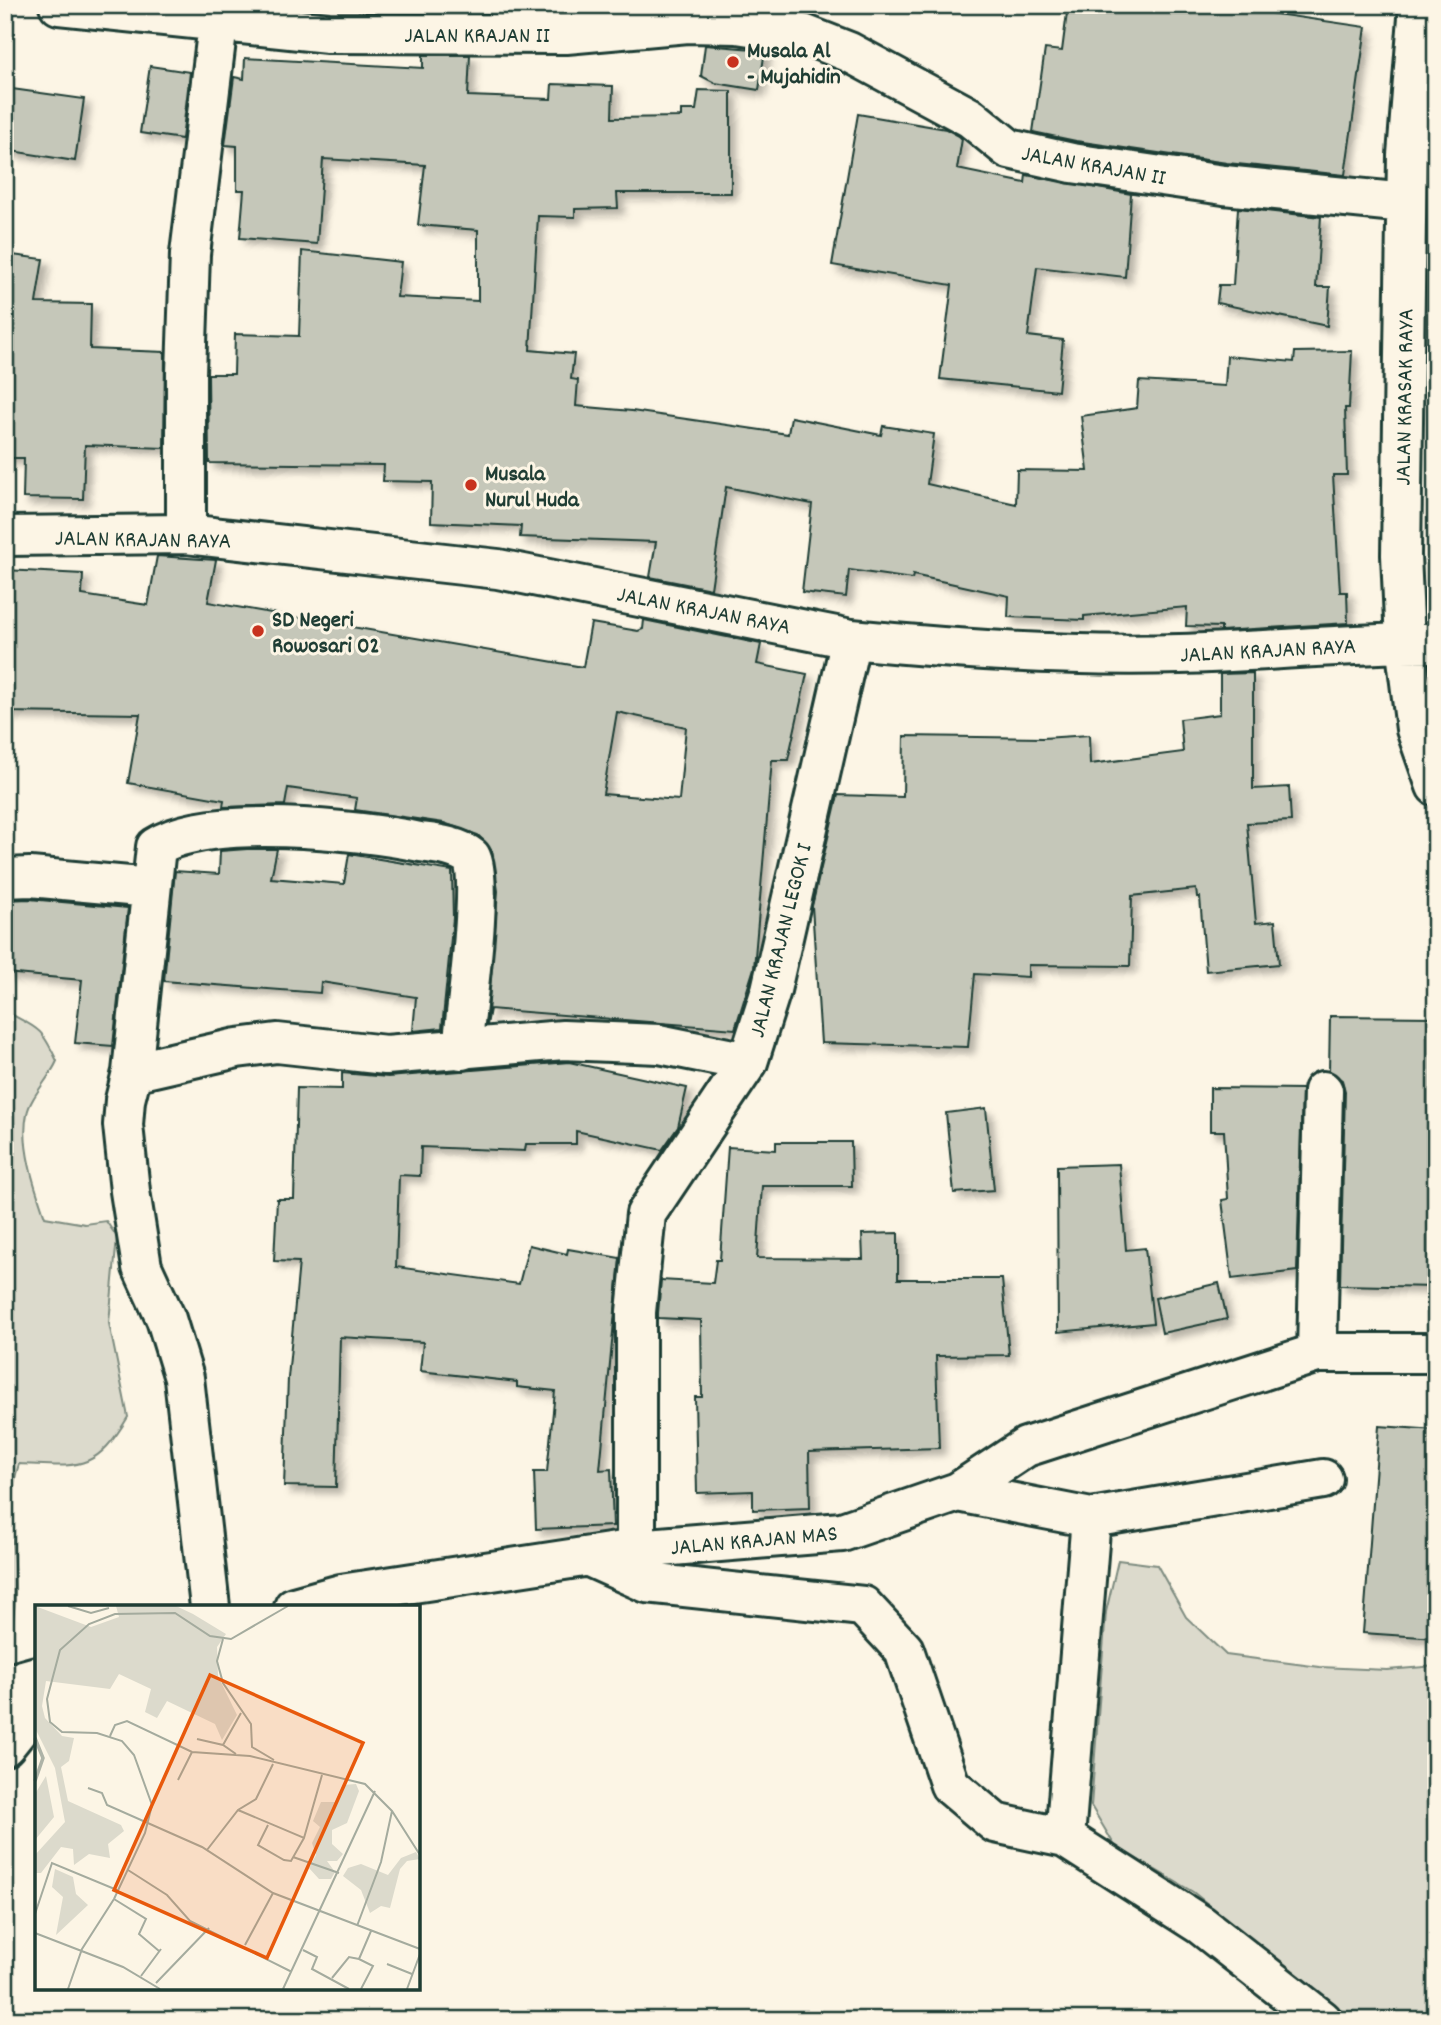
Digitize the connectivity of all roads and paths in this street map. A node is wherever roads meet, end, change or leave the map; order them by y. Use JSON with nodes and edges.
{"nodes":[{"id":1,"x":59,"y":5,"type":"edge"},
{"id":2,"x":1425,"y":10,"type":"edge"},
{"id":3,"x":570,"y":20,"type":"edge"},
{"id":4,"x":218,"y":24,"type":"junction"},
{"id":5,"x":1406,"y":203,"type":"junction"},
{"id":6,"x":186,"y":534,"type":"junction"},
{"id":7,"x":5,"y":536,"type":"edge"},
{"id":8,"x":851,"y":639,"type":"junction"},
{"id":9,"x":1420,"y":643,"type":"edge"},
{"id":10,"x":1436,"y":786,"type":"edge"},
{"id":11,"x":5,"y":878,"type":"edge"},
{"id":12,"x":151,"y":888,"type":"junction"},
{"id":13,"x":462,"y":1050,"type":"junction"},
{"id":14,"x":748,"y":1062,"type":"junction"},
{"id":15,"x":132,"y":1072,"type":"junction"},
{"id":16,"x":1323,"y":1091,"type":"dead end"},
{"id":17,"x":1317,"y":1353,"type":"junction"},
{"id":18,"x":1436,"y":1353,"type":"edge"},
{"id":19,"x":1323,"y":1479,"type":"dead end"},
{"id":20,"x":958,"y":1492,"type":"junction"},
{"id":21,"x":1091,"y":1518,"type":"junction"},
{"id":22,"x":636,"y":1549,"type":"junction"},
{"id":23,"x":589,"y":1557,"type":"junction"},
{"id":24,"x":210,"y":1605,"type":"edge"},
{"id":25,"x":300,"y":1605,"type":"edge"},
{"id":26,"x":35,"y":1677,"type":"edge"},
{"id":27,"x":5,"y":1685,"type":"edge"},
{"id":28,"x":35,"y":1708,"type":"edge"},
{"id":29,"x":5,"y":1746,"type":"edge"},
{"id":30,"x":1065,"y":1838,"type":"junction"},
{"id":31,"x":1322,"y":2020,"type":"edge"}],
"edges":[{"from":1,"to":4,"type":"street","name":"JALAN KRAJAN II"},
{"from":2,"to":5,"type":"street","name":"JALAN KRASAK RAYA"},
{"from":3,"to":4,"type":"street","name":"JALAN KRAJAN II"},
{"from":3,"to":5,"type":"street","name":"JALAN KRAJAN II"},
{"from":4,"to":6,"type":"street"},
{"from":5,"to":9,"type":"street","name":"JALAN KRASAK RAYA"},
{"from":6,"to":7,"type":"street","name":"JALAN KRAJAN RAYA"},
{"from":6,"to":8,"type":"street","name":"JALAN KRAJAN RAYA"},
{"from":8,"to":9,"type":"street","name":"JALAN KRAJAN RAYA"},
{"from":8,"to":14,"type":"street","name":"JALAN KRAJAN LEGOK I"},
{"from":9,"to":10,"type":"street","name":"JALAN KRASAK RAYA"},
{"from":11,"to":12,"type":"street"},
{"from":12,"to":13,"type":"street"},
{"from":12,"to":15,"type":"street"},
{"from":13,"to":14,"type":"street"},
{"from":13,"to":15,"type":"street"},
{"from":14,"to":22,"type":"street","name":"JALAN KRAJAN LEGOK I"},
{"from":15,"to":24,"type":"street"},
{"from":16,"to":17,"type":"street"},
{"from":17,"to":18,"type":"street","name":"JALAN KRAJAN MAS"},
{"from":17,"to":20,"type":"street","name":"JALAN KRAJAN MAS"},
{"from":19,"to":21,"type":"street"},
{"from":20,"to":21,"type":"street"},
{"from":20,"to":22,"type":"street","name":"JALAN KRAJAN MAS"},
{"from":21,"to":30,"type":"street"},
{"from":22,"to":23,"type":"street","name":"JALAN KRAJAN MAS"},
{"from":23,"to":25,"type":"street","name":"JALAN KRAJAN MAS"},
{"from":23,"to":30,"type":"street"},
{"from":26,"to":27,"type":"street"},
{"from":28,"to":29,"type":"street"},
{"from":30,"to":31,"type":"street"}]}
